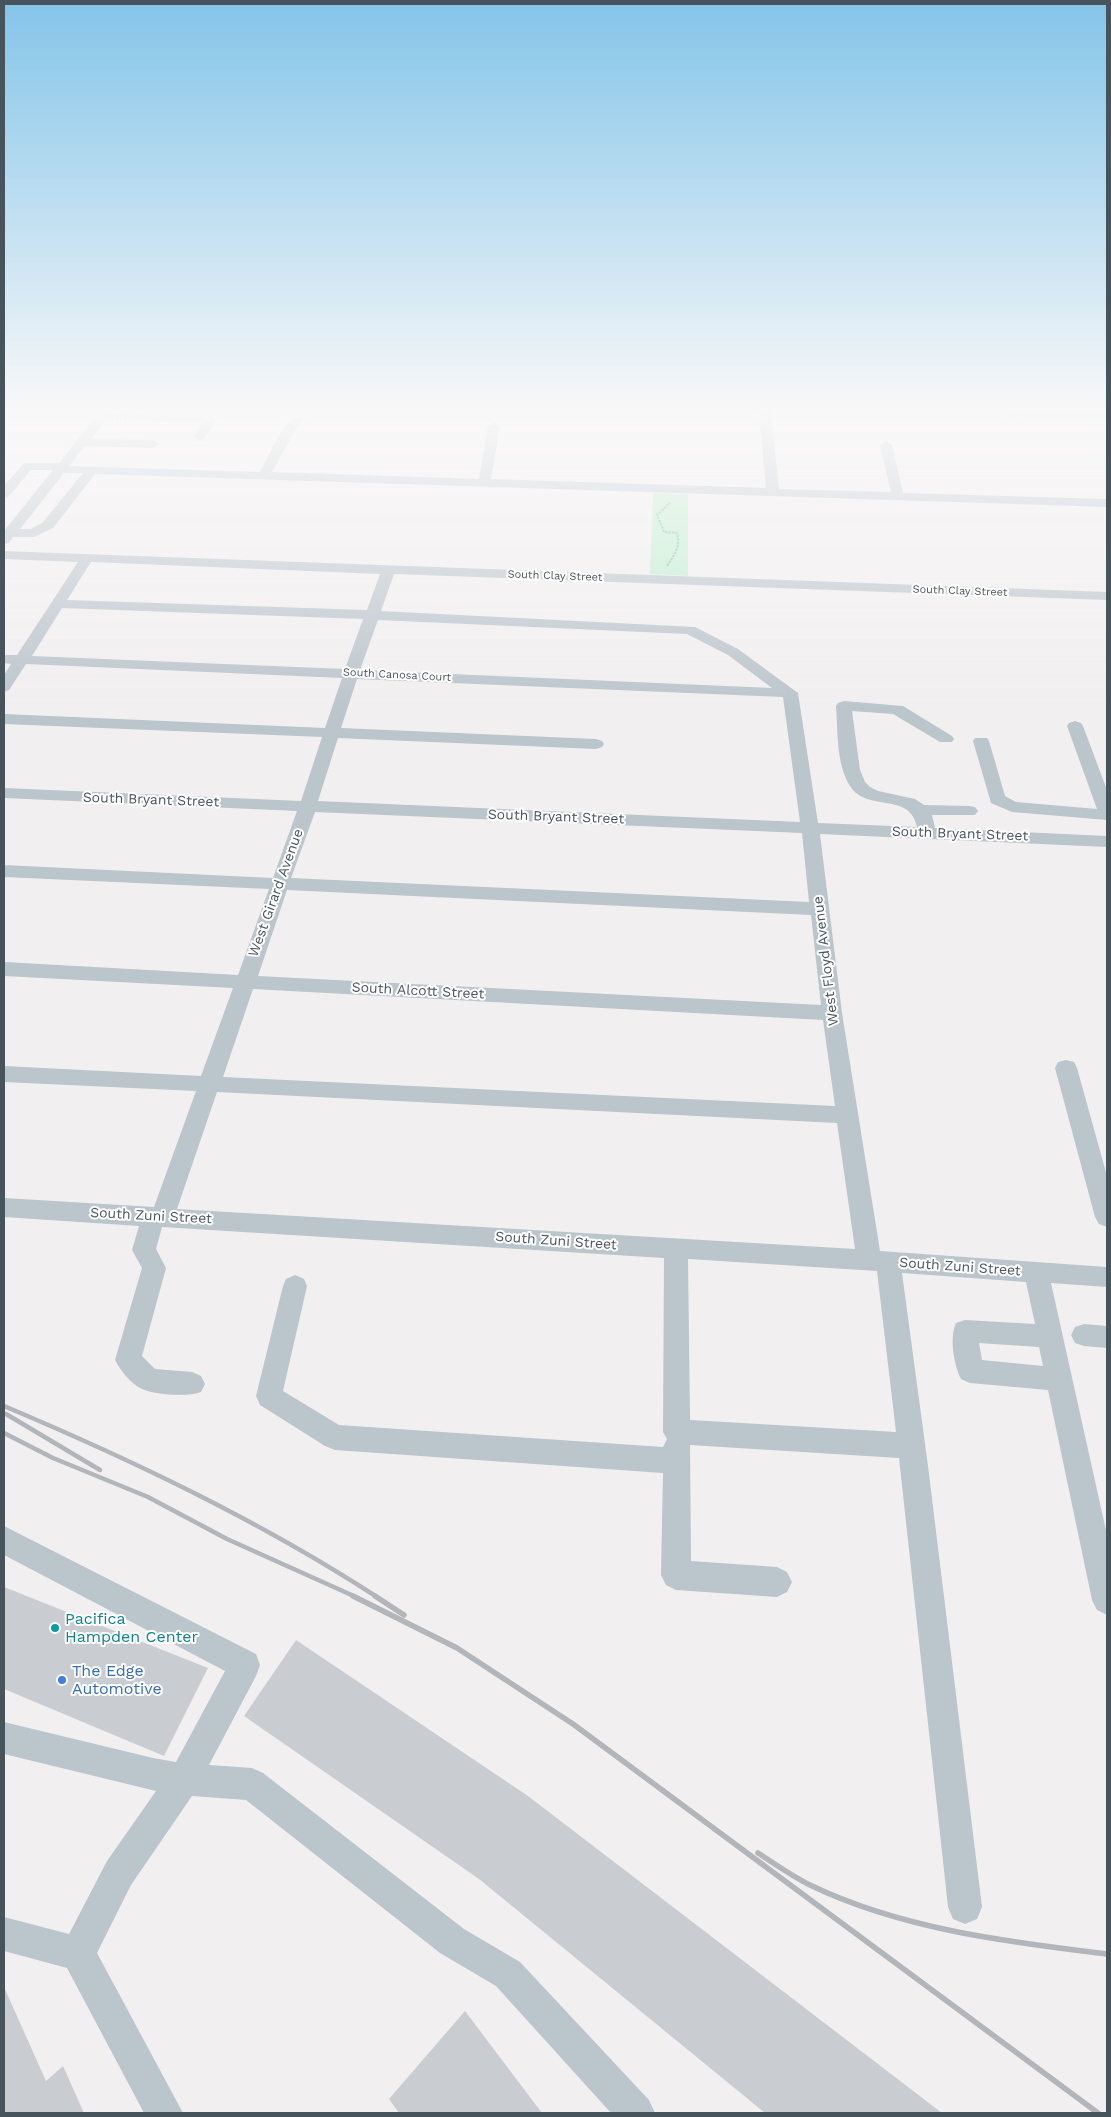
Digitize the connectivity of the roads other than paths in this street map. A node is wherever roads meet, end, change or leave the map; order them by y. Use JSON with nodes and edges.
{"nodes":[{"id":1,"x":26,"y":512,"type":"edge"},
{"id":2,"x":59,"y":512,"type":"edge"},
{"id":3,"x":7,"y":536,"type":"edge"},
{"id":4,"x":4,"y":555,"type":"edge"},
{"id":5,"x":87,"y":558,"type":"junction"},
{"id":6,"x":389,"y":569,"type":"junction"},
{"id":7,"x":1107,"y":596,"type":"edge"},
{"id":8,"x":57,"y":604,"type":"junction"},
{"id":9,"x":372,"y":615,"type":"junction"},
{"id":10,"x":4,"y":659,"type":"edge"},
{"id":11,"x":22,"y":659,"type":"junction"},
{"id":12,"x":351,"y":673,"type":"junction"},
{"id":13,"x":4,"y":687,"type":"edge"},
{"id":14,"x":790,"y":693,"type":"junction"},
{"id":15,"x":4,"y":719,"type":"edge"},
{"id":16,"x":1075,"y":726,"type":"dead end"},
{"id":17,"x":331,"y":733,"type":"junction"},
{"id":18,"x":946,"y":739,"type":"dead end"},
{"id":19,"x":981,"y":741,"type":"dead end"},
{"id":20,"x":596,"y":744,"type":"dead end"},
{"id":21,"x":4,"y":793,"type":"edge"},
{"id":22,"x":308,"y":806,"type":"junction"},
{"id":23,"x":918,"y":810,"type":"junction"},
{"id":24,"x":970,"y":811,"type":"dead end"},
{"id":25,"x":1107,"y":814,"type":"edge"},
{"id":26,"x":810,"y":828,"type":"junction"},
{"id":27,"x":927,"y":833,"type":"junction"},
{"id":28,"x":1107,"y":840,"type":"edge"},
{"id":29,"x":4,"y":871,"type":"edge"},
{"id":30,"x":279,"y":884,"type":"junction"},
{"id":31,"x":820,"y":909,"type":"junction"},
{"id":32,"x":4,"y":969,"type":"edge"},
{"id":33,"x":244,"y":981,"type":"junction"},
{"id":34,"x":832,"y":1013,"type":"junction"},
{"id":35,"x":1066,"y":1068,"type":"dead end"},
{"id":36,"x":4,"y":1074,"type":"edge"},
{"id":37,"x":208,"y":1085,"type":"junction"},
{"id":38,"x":847,"y":1116,"type":"junction"},
{"id":39,"x":4,"y":1208,"type":"edge"},
{"id":40,"x":158,"y":1217,"type":"junction"},
{"id":41,"x":1107,"y":1217,"type":"edge"},
{"id":42,"x":676,"y":1248,"type":"junction"},
{"id":43,"x":878,"y":1261,"type":"junction"},
{"id":44,"x":1036,"y":1272,"type":"junction"},
{"id":45,"x":1107,"y":1277,"type":"edge"},
{"id":46,"x":295,"y":1286,"type":"dead end"},
{"id":47,"x":1050,"y":1336,"type":"junction"},
{"id":48,"x":1059,"y":1379,"type":"junction"},
{"id":49,"x":192,"y":1384,"type":"dead end"},
{"id":50,"x":677,"y":1432,"type":"junction"},
{"id":51,"x":911,"y":1446,"type":"junction"},
{"id":52,"x":676,"y":1461,"type":"junction"},
{"id":53,"x":4,"y":1540,"type":"edge"},
{"id":54,"x":777,"y":1582,"type":"dead end"},
{"id":55,"x":1107,"y":1600,"type":"edge"},
{"id":56,"x":4,"y":1738,"type":"edge"},
{"id":57,"x":184,"y":1779,"type":"junction"},
{"id":58,"x":965,"y":1907,"type":"dead end"},
{"id":59,"x":4,"y":1934,"type":"edge"},
{"id":60,"x":78,"y":1954,"type":"junction"},
{"id":61,"x":164,"y":2113,"type":"edge"},
{"id":62,"x":636,"y":2113,"type":"edge"}],
"edges":[{"from":1,"to":3,"type":"street"},
{"from":2,"to":3,"type":"street"},
{"from":4,"to":5,"type":"street","name":"South Clay Street"},
{"from":5,"to":6,"type":"street","name":"South Clay Street"},
{"from":5,"to":8,"type":"street"},
{"from":6,"to":7,"type":"street","name":"South Clay Street"},
{"from":6,"to":9,"type":"street","name":"West Girard Avenue"},
{"from":8,"to":9,"type":"street"},
{"from":8,"to":11,"type":"street"},
{"from":9,"to":12,"type":"street","name":"West Girard Avenue"},
{"from":9,"to":14,"type":"street"},
{"from":10,"to":11,"type":"street","name":"South Canosa Court"},
{"from":11,"to":12,"type":"street","name":"South Canosa Court"},
{"from":11,"to":13,"type":"street"},
{"from":12,"to":14,"type":"street","name":"South Canosa Court"},
{"from":12,"to":17,"type":"street","name":"West Girard Avenue"},
{"from":14,"to":26,"type":"street","name":"West Floyd Avenue"},
{"from":15,"to":17,"type":"street"},
{"from":16,"to":25,"type":"street"},
{"from":17,"to":20,"type":"street"},
{"from":17,"to":22,"type":"street","name":"West Girard Avenue"},
{"from":18,"to":23,"type":"street"},
{"from":19,"to":25,"type":"street"},
{"from":21,"to":22,"type":"street","name":"South Bryant Street"},
{"from":22,"to":26,"type":"street","name":"South Bryant Street"},
{"from":22,"to":30,"type":"street","name":"West Girard Avenue"},
{"from":23,"to":24,"type":"street"},
{"from":23,"to":27,"type":"street"},
{"from":26,"to":27,"type":"street","name":"South Bryant Street"},
{"from":26,"to":31,"type":"street","name":"West Floyd Avenue"},
{"from":27,"to":28,"type":"street","name":"South Bryant Street"},
{"from":29,"to":30,"type":"street"},
{"from":30,"to":31,"type":"street"},
{"from":30,"to":33,"type":"street","name":"West Girard Avenue"},
{"from":31,"to":34,"type":"street","name":"West Floyd Avenue"},
{"from":32,"to":33,"type":"street","name":"South Alcott Street"},
{"from":33,"to":34,"type":"street","name":"South Alcott Street"},
{"from":33,"to":37,"type":"street","name":"West Girard Avenue"},
{"from":34,"to":38,"type":"street","name":"West Floyd Avenue"},
{"from":35,"to":41,"type":"street"},
{"from":36,"to":37,"type":"street"},
{"from":37,"to":38,"type":"street"},
{"from":37,"to":40,"type":"street","name":"West Girard Avenue"},
{"from":38,"to":43,"type":"street","name":"West Floyd Avenue"},
{"from":39,"to":40,"type":"street","name":"South Zuni Street"},
{"from":40,"to":42,"type":"street","name":"South Zuni Street"},
{"from":40,"to":49,"type":"street","name":"West Girard Avenue"},
{"from":42,"to":43,"type":"street","name":"South Zuni Street"},
{"from":42,"to":50,"type":"street"},
{"from":43,"to":44,"type":"street","name":"South Zuni Street"},
{"from":43,"to":51,"type":"street","name":"West Floyd Avenue"},
{"from":44,"to":45,"type":"street","name":"South Zuni Street"},
{"from":44,"to":47,"type":"street"},
{"from":46,"to":52,"type":"street"},
{"from":47,"to":48,"type":"street"},
{"from":47,"to":48,"type":"street"},
{"from":48,"to":55,"type":"street"},
{"from":50,"to":51,"type":"street"},
{"from":50,"to":52,"type":"street"},
{"from":51,"to":58,"type":"street","name":"West Floyd Avenue"},
{"from":52,"to":54,"type":"street"},
{"from":53,"to":57,"type":"street"},
{"from":56,"to":57,"type":"street"},
{"from":57,"to":60,"type":"street"},
{"from":57,"to":62,"type":"street"},
{"from":59,"to":60,"type":"street"},
{"from":60,"to":61,"type":"street"}]}
